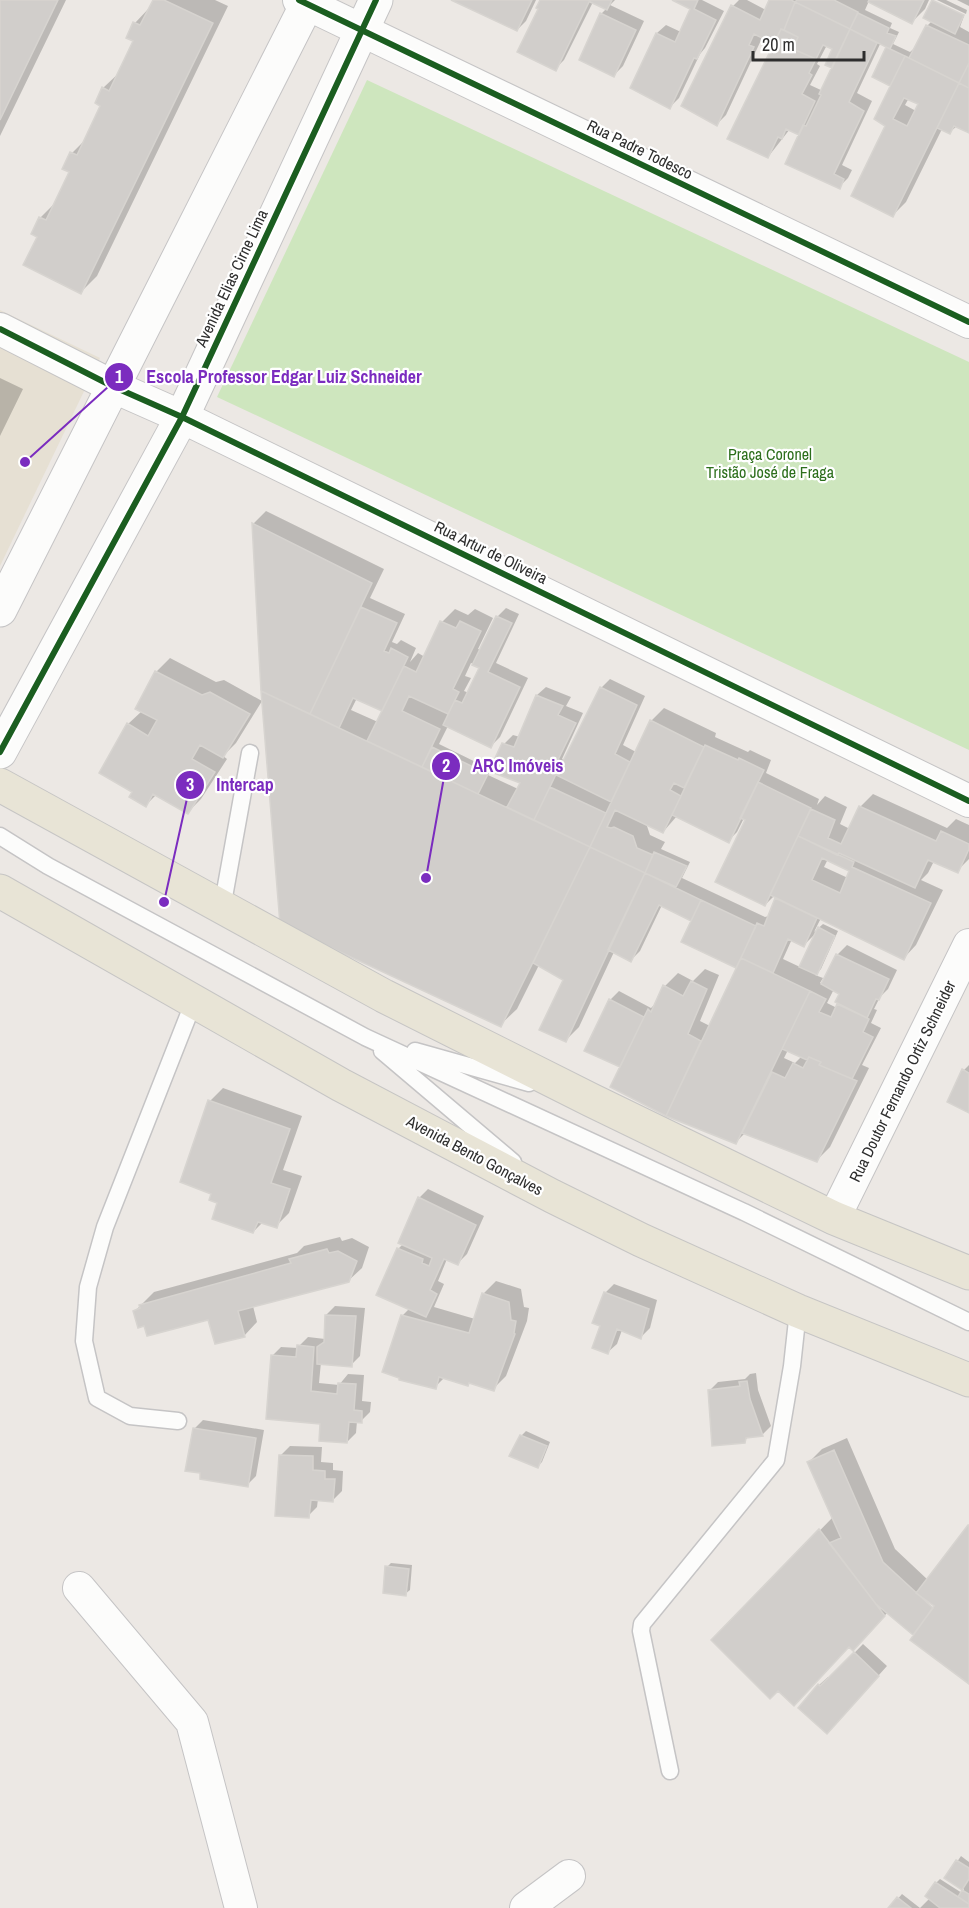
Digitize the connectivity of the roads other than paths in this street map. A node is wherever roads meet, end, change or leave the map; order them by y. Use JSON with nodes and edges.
{"nodes":[{"id":1,"x":376,"y":0,"type":"edge"},
{"id":2,"x":305,"y":1,"type":"edge"},
{"id":3,"x":361,"y":30,"type":"junction"},
{"id":4,"x":969,"y":322,"type":"edge"},
{"id":5,"x":0,"y":329,"type":"edge"},
{"id":6,"x":112,"y":386,"type":"junction"},
{"id":7,"x":182,"y":417,"type":"junction"},
{"id":8,"x":0,"y":609,"type":"edge"},
{"id":9,"x":0,"y":752,"type":"edge"},
{"id":10,"x":250,"y":753,"type":"dead end"},
{"id":11,"x":0,"y":785,"type":"edge"},
{"id":12,"x":969,"y":801,"type":"edge"},
{"id":13,"x":0,"y":836,"type":"edge"},
{"id":14,"x":0,"y":891,"type":"edge"},
{"id":15,"x":222,"y":908,"type":"junction"},
{"id":16,"x":969,"y":945,"type":"edge"},
{"id":17,"x":194,"y":1001,"type":"junction"},
{"id":18,"x":365,"y":1036,"type":"junction"},
{"id":19,"x":591,"y":1100,"type":"junction"},
{"id":20,"x":552,"y":1196,"type":"junction"},
{"id":21,"x":834,"y":1218,"type":"junction"},
{"id":22,"x":969,"y":1273,"type":"edge"},
{"id":23,"x":798,"y":1311,"type":"junction"},
{"id":24,"x":969,"y":1322,"type":"edge"},
{"id":25,"x":969,"y":1380,"type":"edge"},
{"id":26,"x":178,"y":1421,"type":"dead end"},
{"id":27,"x":80,"y":1588,"type":"dead end"},
{"id":28,"x":670,"y":1771,"type":"dead end"},
{"id":29,"x":569,"y":1876,"type":"dead end"},
{"id":30,"x":241,"y":1908,"type":"edge"},
{"id":31,"x":526,"y":1908,"type":"edge"}],
"edges":[{"from":1,"to":3,"type":"street","name":"Avenida Elias Cirne Lima"},
{"from":2,"to":3,"type":"street","name":"Rua Padre Todesco"},
{"from":2,"to":6,"type":"street"},
{"from":3,"to":4,"type":"street","name":"Rua Padre Todesco"},
{"from":3,"to":7,"type":"street","name":"Avenida Elias Cirne Lima"},
{"from":5,"to":6,"type":"street","name":"Rua Artur de Oliveira"},
{"from":6,"to":7,"type":"street","name":"Rua Artur de Oliveira"},
{"from":6,"to":8,"type":"street"},
{"from":7,"to":9,"type":"street","name":"Avenida Elias Cirne Lima"},
{"from":7,"to":12,"type":"street","name":"Rua Artur de Oliveira"},
{"from":10,"to":15,"type":"lane"},
{"from":11,"to":15,"type":"main road"},
{"from":13,"to":18,"type":"lane"},
{"from":14,"to":17,"type":"main road","name":"Avenida Bento Gonçalves"},
{"from":15,"to":19,"type":"main road"},
{"from":16,"to":21,"type":"street","name":"Rua Doutor Fernando Ortiz Schneider"},
{"from":17,"to":20,"type":"main road","name":"Avenida Bento Gonçalves"},
{"from":17,"to":26,"type":"lane"},
{"from":18,"to":19,"type":"lane"},
{"from":18,"to":20,"type":"lane"},
{"from":18,"to":24,"type":"lane"},
{"from":19,"to":21,"type":"main road"},
{"from":20,"to":23,"type":"main road","name":"Avenida Bento Gonçalves"},
{"from":21,"to":22,"type":"main road"},
{"from":23,"to":25,"type":"main road","name":"Avenida Bento Gonçalves"},
{"from":23,"to":28,"type":"lane"},
{"from":27,"to":30,"type":"street"},
{"from":29,"to":31,"type":"street"}]}
